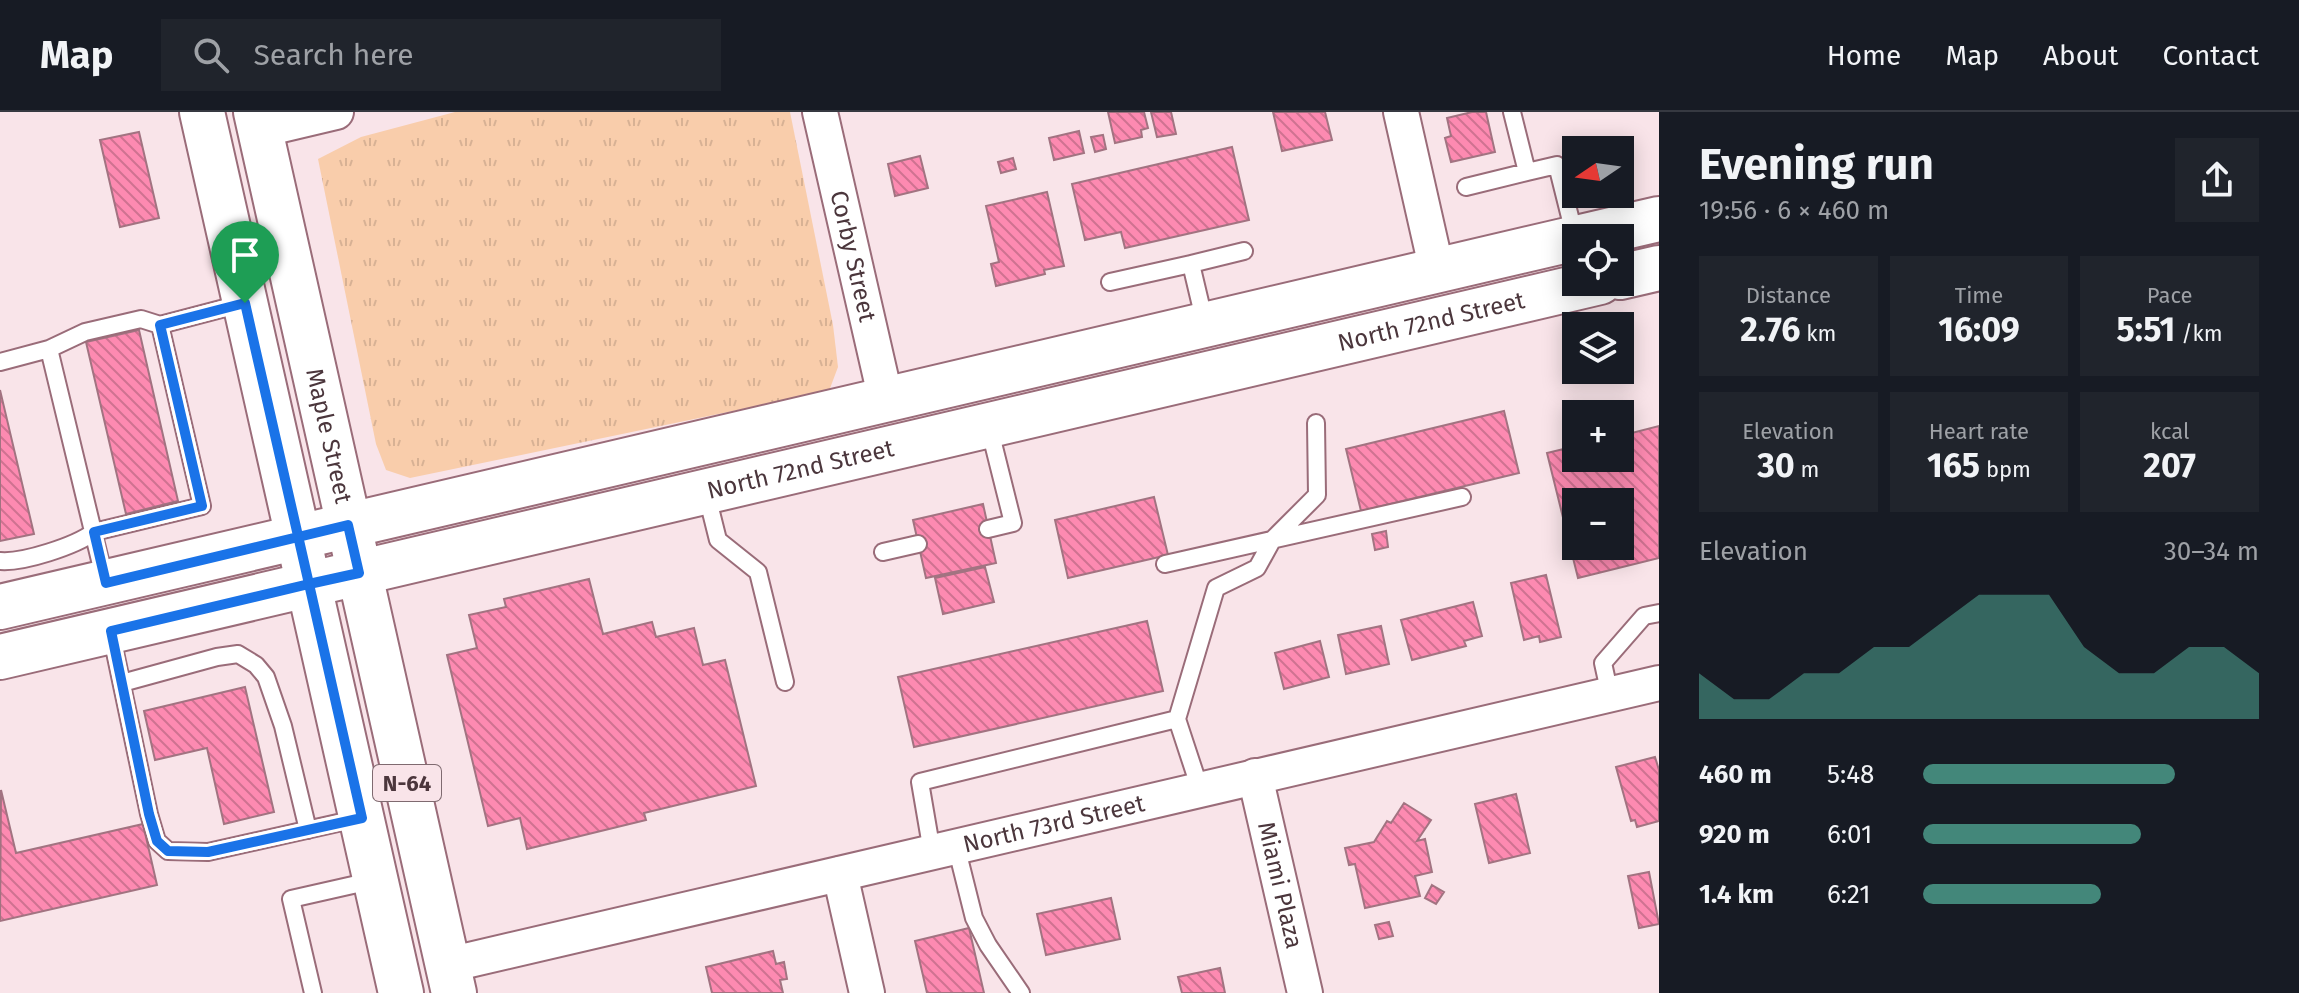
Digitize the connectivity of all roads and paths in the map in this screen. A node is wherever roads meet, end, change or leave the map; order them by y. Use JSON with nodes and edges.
{"nodes":[{"id":1,"x":202,"y":112,"type":"edge"},
{"id":2,"x":336,"y":112,"type":"edge"},
{"id":3,"x":820,"y":112,"type":"edge"},
{"id":4,"x":1401,"y":112,"type":"edge"},
{"id":5,"x":1512,"y":112,"type":"edge"},
{"id":6,"x":258,"y":121,"type":"edge"},
{"id":7,"x":1527,"y":172,"type":"junction"},
{"id":8,"x":1466,"y":187,"type":"dead end"},
{"id":9,"x":1659,"y":219,"type":"edge"},
{"id":10,"x":1572,"y":224,"type":"edge"},
{"id":11,"x":1634,"y":225,"type":"edge"},
{"id":12,"x":1562,"y":241,"type":"edge"},
{"id":13,"x":1244,"y":251,"type":"dead end"},
{"id":14,"x":1191,"y":264,"type":"junction"},
{"id":15,"x":1659,"y":268,"type":"edge"},
{"id":16,"x":1437,"y":271,"type":"junction"},
{"id":17,"x":1634,"y":274,"type":"edge"},
{"id":18,"x":1110,"y":282,"type":"dead end"},
{"id":19,"x":1562,"y":291,"type":"edge"},
{"id":20,"x":245,"y":303,"type":"junction"},
{"id":21,"x":160,"y":325,"type":"junction"},
{"id":22,"x":1205,"y":325,"type":"junction"},
{"id":23,"x":49,"y":349,"type":"junction"},
{"id":24,"x":0,"y":362,"type":"edge"},
{"id":25,"x":886,"y":400,"type":"junction"},
{"id":26,"x":1316,"y":423,"type":"dead end"},
{"id":27,"x":988,"y":426,"type":"junction"},
{"id":28,"x":706,"y":492,"type":"junction"},
{"id":29,"x":1462,"y":497,"type":"dead end"},
{"id":30,"x":348,"y":525,"type":"junction"},
{"id":31,"x":988,"y":529,"type":"dead end"},
{"id":32,"x":94,"y":532,"type":"junction"},
{"id":33,"x":298,"y":537,"type":"junction"},
{"id":34,"x":1273,"y":539,"type":"junction"},
{"id":35,"x":918,"y":544,"type":"dead end"},
{"id":36,"x":883,"y":552,"type":"dead end"},
{"id":37,"x":0,"y":561,"type":"edge"},
{"id":38,"x":1165,"y":564,"type":"dead end"},
{"id":39,"x":359,"y":573,"type":"junction"},
{"id":40,"x":106,"y":583,"type":"junction"},
{"id":41,"x":309,"y":584,"type":"junction"},
{"id":42,"x":0,"y":607,"type":"edge"},
{"id":43,"x":1659,"y":613,"type":"edge"},
{"id":44,"x":111,"y":631,"type":"junction"},
{"id":45,"x":0,"y":657,"type":"edge"},
{"id":46,"x":785,"y":682,"type":"dead end"},
{"id":47,"x":122,"y":683,"type":"junction"},
{"id":48,"x":1659,"y":683,"type":"edge"},
{"id":49,"x":1610,"y":695,"type":"junction"},
{"id":50,"x":1177,"y":719,"type":"junction"},
{"id":51,"x":1255,"y":776,"type":"junction"},
{"id":52,"x":1200,"y":789,"type":"junction"},
{"id":53,"x":362,"y":818,"type":"junction"},
{"id":54,"x":308,"y":830,"type":"junction"},
{"id":55,"x":944,"y":849,"type":"junction"},
{"id":56,"x":840,"y":874,"type":"junction"},
{"id":57,"x":375,"y":880,"type":"junction"},
{"id":58,"x":451,"y":979,"type":"edge"},
{"id":59,"x":313,"y":993,"type":"edge"},
{"id":60,"x":401,"y":993,"type":"edge"},
{"id":61,"x":867,"y":993,"type":"edge"},
{"id":62,"x":1021,"y":993,"type":"edge"},
{"id":63,"x":1305,"y":993,"type":"edge"}],
"edges":[{"from":1,"to":20,"type":"main road","number":"N-64"},
{"from":2,"to":6,"type":"street"},
{"from":3,"to":25,"type":"street","name":"Corby Street"},
{"from":4,"to":16,"type":"street"},
{"from":5,"to":7,"type":"lane"},
{"from":6,"to":30,"type":"main road","name":"Maple Street","number":"N-64"},
{"from":7,"to":8,"type":"lane"},
{"from":7,"to":10,"type":"lane"},
{"from":9,"to":11,"type":"main road","name":"North 72nd Street"},
{"from":12,"to":16,"type":"main road","name":"North 72nd Street"},
{"from":13,"to":14,"type":"lane"},
{"from":14,"to":18,"type":"lane"},
{"from":14,"to":22,"type":"lane"},
{"from":15,"to":17,"type":"main road"},
{"from":16,"to":22,"type":"main road","name":"North 72nd Street"},
{"from":19,"to":27,"type":"main road","name":"North 72nd Street"},
{"from":20,"to":21,"type":"lane"},
{"from":20,"to":33,"type":"main road","number":"N-64"},
{"from":21,"to":23,"type":"lane"},
{"from":21,"to":32,"type":"lane"},
{"from":22,"to":25,"type":"main road","name":"North 72nd Street"},
{"from":23,"to":24,"type":"lane"},
{"from":23,"to":32,"type":"lane"},
{"from":25,"to":30,"type":"main road","name":"North 72nd Street"},
{"from":26,"to":34,"type":"lane"},
{"from":27,"to":28,"type":"main road","name":"North 72nd Street"},
{"from":27,"to":31,"type":"lane"},
{"from":28,"to":39,"type":"main road","name":"North 72nd Street"},
{"from":28,"to":46,"type":"lane"},
{"from":29,"to":34,"type":"lane"},
{"from":30,"to":33,"type":"main road","name":"North 72nd Street"},
{"from":30,"to":39,"type":"main road","name":"Maple Street","number":"N-64"},
{"from":32,"to":37,"type":"lane"},
{"from":32,"to":40,"type":"lane"},
{"from":33,"to":40,"type":"main road","name":"North 72nd Street"},
{"from":33,"to":41,"type":"main road","number":"N-64"},
{"from":34,"to":38,"type":"lane"},
{"from":34,"to":50,"type":"lane"},
{"from":35,"to":36,"type":"lane"},
{"from":39,"to":41,"type":"main road","name":"North 72nd Street"},
{"from":39,"to":58,"type":"main road","name":"Maple Street","number":"N-64"},
{"from":40,"to":42,"type":"main road","name":"North 72nd Street"},
{"from":41,"to":44,"type":"main road","name":"North 72nd Street"},
{"from":41,"to":53,"type":"main road","number":"N-64"},
{"from":43,"to":49,"type":"lane"},
{"from":44,"to":45,"type":"main road","name":"North 72nd Street"},
{"from":44,"to":47,"type":"lane"},
{"from":47,"to":54,"type":"lane"},
{"from":47,"to":54,"type":"lane"},
{"from":48,"to":49,"type":"street","name":"North 73rd Street"},
{"from":49,"to":51,"type":"street","name":"North 73rd Street"},
{"from":50,"to":52,"type":"lane"},
{"from":50,"to":55,"type":"lane"},
{"from":51,"to":52,"type":"street","name":"North 73rd Street"},
{"from":51,"to":63,"type":"street","name":"Miami Plaza"},
{"from":52,"to":55,"type":"street","name":"North 73rd Street"},
{"from":53,"to":54,"type":"lane"},
{"from":53,"to":57,"type":"main road","number":"N-64"},
{"from":55,"to":56,"type":"street","name":"North 73rd Street"},
{"from":55,"to":62,"type":"lane"},
{"from":56,"to":58,"type":"street","name":"North 73rd Street"},
{"from":56,"to":61,"type":"street"},
{"from":57,"to":59,"type":"lane"},
{"from":57,"to":60,"type":"main road","number":"N-64"}]}
